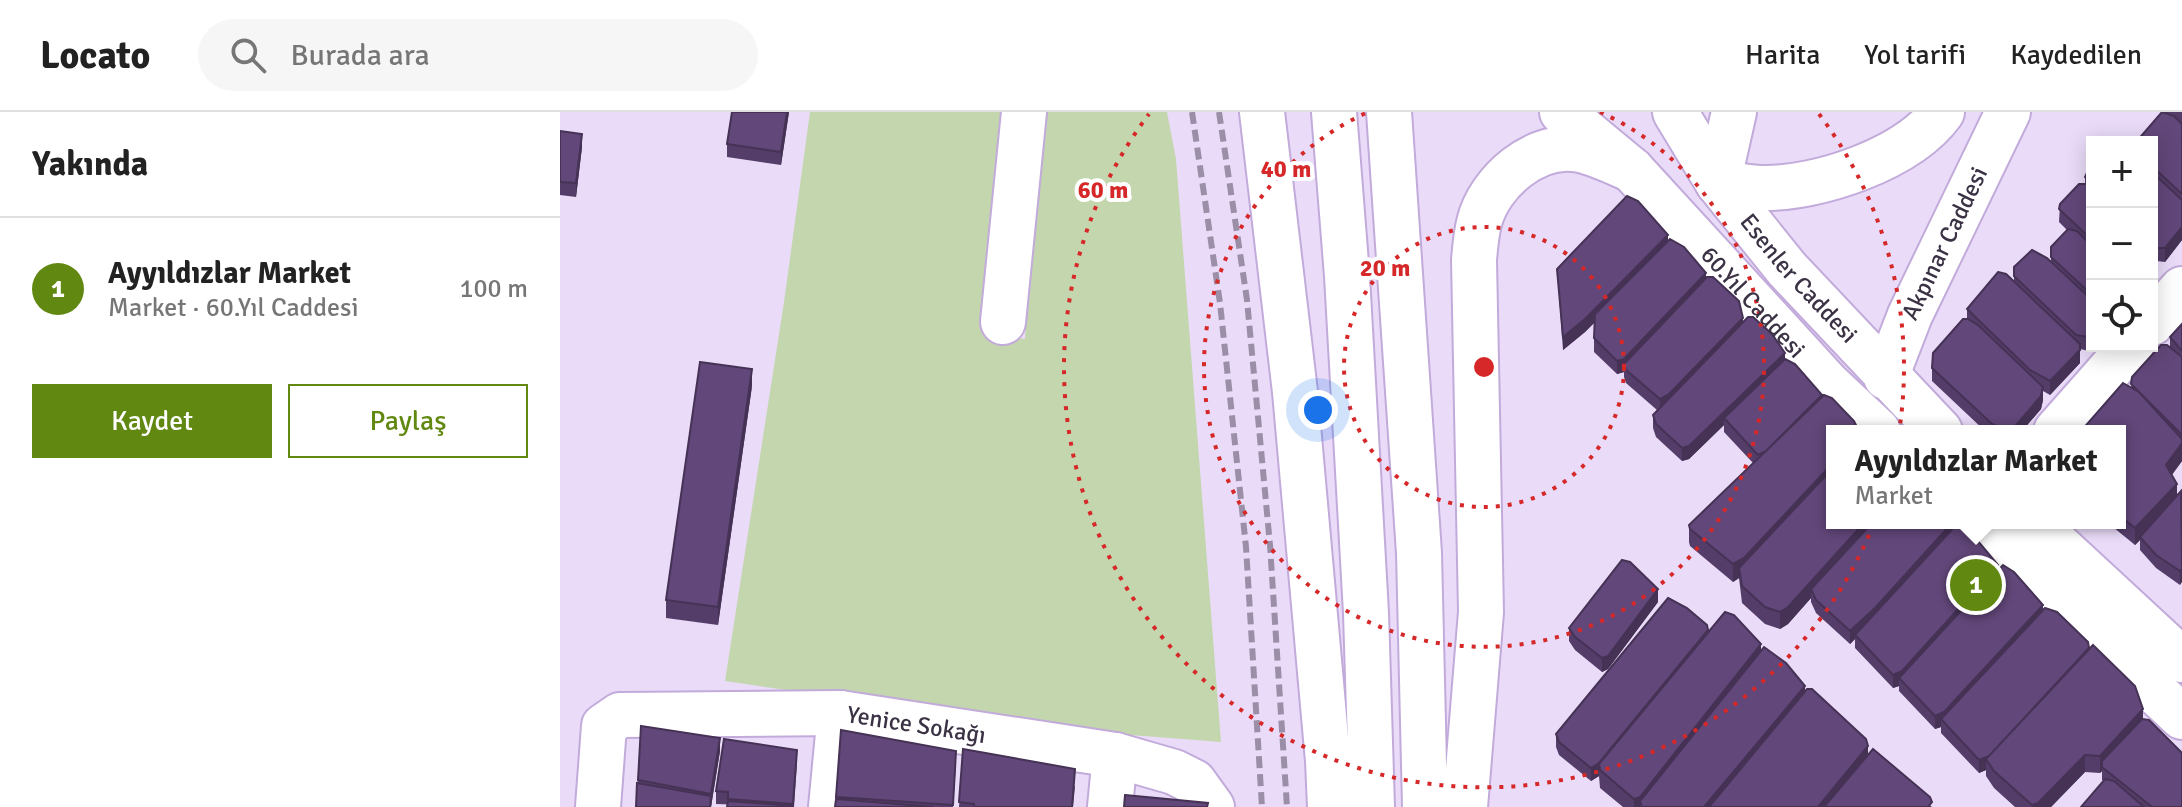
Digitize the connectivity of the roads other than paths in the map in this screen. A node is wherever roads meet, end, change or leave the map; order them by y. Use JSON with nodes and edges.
{"nodes":[{"id":1,"x":1024,"y":112,"type":"edge"},
{"id":2,"x":1262,"y":112,"type":"edge"},
{"id":3,"x":1334,"y":112,"type":"edge"},
{"id":4,"x":1389,"y":112,"type":"edge"},
{"id":5,"x":1562,"y":112,"type":"edge"},
{"id":6,"x":1606,"y":112,"type":"edge"},
{"id":7,"x":1675,"y":112,"type":"edge"},
{"id":8,"x":1734,"y":112,"type":"edge"},
{"id":9,"x":1942,"y":112,"type":"edge"},
{"id":10,"x":2008,"y":112,"type":"edge"},
{"id":11,"x":1632,"y":170,"type":"junction"},
{"id":12,"x":1718,"y":183,"type":"junction"},
{"id":13,"x":2182,"y":289,"type":"edge"},
{"id":14,"x":2158,"y":316,"type":"edge"},
{"id":15,"x":1003,"y":322,"type":"dead end"},
{"id":16,"x":2126,"y":352,"type":"edge"},
{"id":17,"x":1886,"y":377,"type":"junction"},
{"id":18,"x":1872,"y":425,"type":"edge"},
{"id":19,"x":1934,"y":425,"type":"edge"},
{"id":20,"x":2061,"y":425,"type":"edge"},
{"id":21,"x":1981,"y":529,"type":"edge"},
{"id":22,"x":2040,"y":529,"type":"edge"},
{"id":23,"x":2182,"y":660,"type":"edge"},
{"id":24,"x":840,"y":713,"type":"junction"},
{"id":25,"x":2182,"y":717,"type":"edge"},
{"id":26,"x":1115,"y":755,"type":"junction"},
{"id":27,"x":1425,"y":794,"type":"edge"},
{"id":28,"x":1372,"y":796,"type":"edge"},
{"id":29,"x":598,"y":807,"type":"edge"},
{"id":30,"x":831,"y":807,"type":"edge"},
{"id":31,"x":1110,"y":807,"type":"edge"},
{"id":32,"x":1212,"y":807,"type":"edge"},
{"id":33,"x":1330,"y":807,"type":"edge"},
{"id":34,"x":1465,"y":807,"type":"edge"}],
"edges":[{"from":1,"to":15,"type":"main road"},
{"from":2,"to":33,"type":"main road"},
{"from":3,"to":28,"type":"main road"},
{"from":4,"to":27,"type":"main road"},
{"from":5,"to":11,"type":"main road"},
{"from":6,"to":11,"type":"main road"},
{"from":7,"to":12,"type":"main road","name":"Esenler Caddesi"},
{"from":8,"to":12,"type":"main road"},
{"from":9,"to":12,"type":"main road"},
{"from":10,"to":17,"type":"main road","name":"Akpınar Caddesi"},
{"from":11,"to":18,"type":"main road","name":"60.Yıl Caddesi"},
{"from":11,"to":34,"type":"main road"},
{"from":12,"to":17,"type":"main road","name":"Esenler Caddesi"},
{"from":13,"to":14,"type":"main road"},
{"from":16,"to":20,"type":"main road"},
{"from":17,"to":19,"type":"main road","name":"Esenler Caddesi"},
{"from":21,"to":25,"type":"main road"},
{"from":22,"to":23,"type":"main road"},
{"from":24,"to":26,"type":"main road","name":"Yenice Sokağı"},
{"from":24,"to":29,"type":"main road","name":"Yenice Sokağı"},
{"from":24,"to":30,"type":"main road"},
{"from":26,"to":31,"type":"main road"},
{"from":26,"to":32,"type":"main road","name":"Yenice Sokağı"}]}
